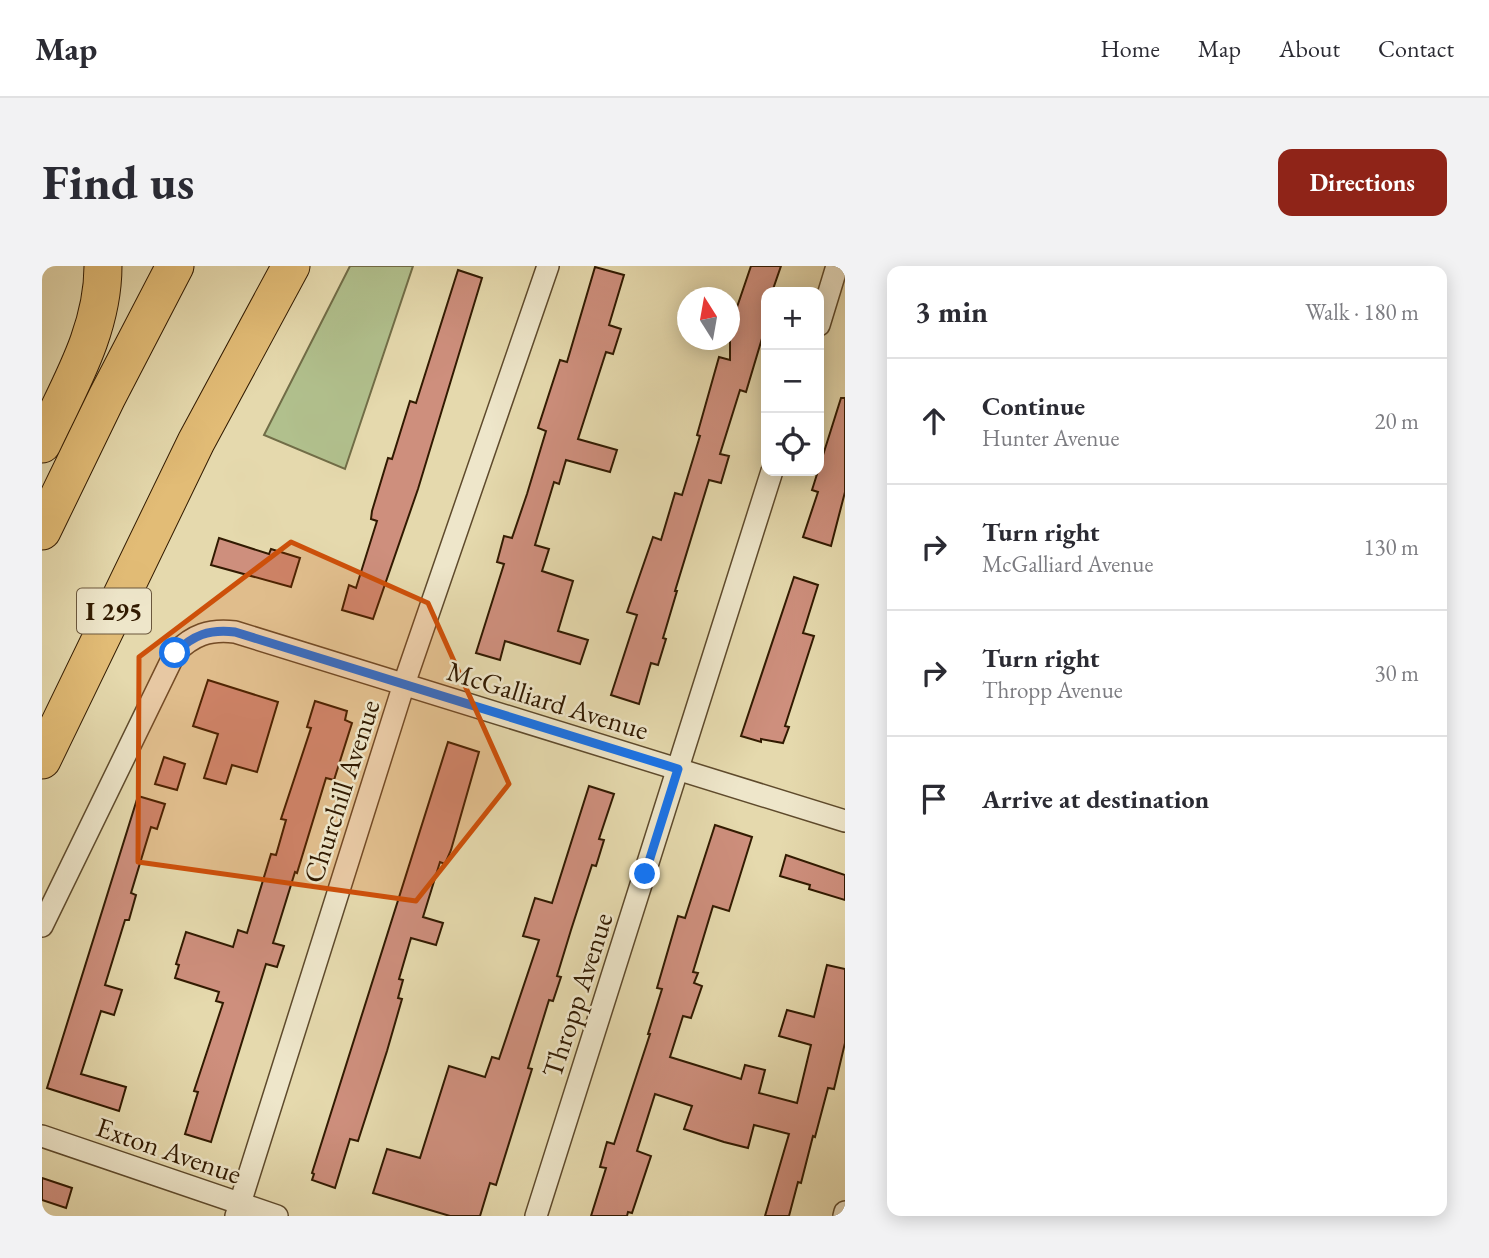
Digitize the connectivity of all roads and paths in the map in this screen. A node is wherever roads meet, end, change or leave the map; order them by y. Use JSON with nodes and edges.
{"nodes":[{"id":1,"x":103,"y":266,"type":"edge"},
{"id":2,"x":175,"y":266,"type":"edge"},
{"id":3,"x":290,"y":266,"type":"edge"},
{"id":4,"x":548,"y":266,"type":"edge"},
{"id":5,"x":837,"y":266,"type":"edge"},
{"id":6,"x":824,"y":309,"type":"edge"},
{"id":7,"x":42,"y":444,"type":"edge"},
{"id":8,"x":770,"y":476,"type":"edge"},
{"id":9,"x":42,"y":530,"type":"edge"},
{"id":10,"x":404,"y":684,"type":"junction"},
{"id":11,"x":42,"y":760,"type":"edge"},
{"id":12,"x":678,"y":769,"type":"junction"},
{"id":13,"x":845,"y":821,"type":"edge"},
{"id":14,"x":42,"y":926,"type":"edge"},
{"id":15,"x":42,"y":1136,"type":"edge"},
{"id":16,"x":238,"y":1210,"type":"edge"},
{"id":17,"x":277,"y":1216,"type":"edge"},
{"id":18,"x":536,"y":1216,"type":"edge"}],
"edges":[{"from":1,"to":7,"type":"highway"},
{"from":2,"to":9,"type":"highway"},
{"from":3,"to":11,"type":"highway","number":"I 295"},
{"from":4,"to":10,"type":"street","name":"Churchill Avenue"},
{"from":5,"to":6,"type":"street"},
{"from":8,"to":12,"type":"street","name":"Thropp Avenue"},
{"from":10,"to":12,"type":"street","name":"McGalliard Avenue"},
{"from":10,"to":14,"type":"street","name":"McGalliard Avenue"},
{"from":10,"to":16,"type":"street","name":"Churchill Avenue"},
{"from":12,"to":13,"type":"street","name":"McGalliard Avenue"},
{"from":12,"to":18,"type":"street","name":"Thropp Avenue"},
{"from":15,"to":16,"type":"street","name":"Exton Avenue"},
{"from":16,"to":17,"type":"street","name":"Exton Avenue"}]}
